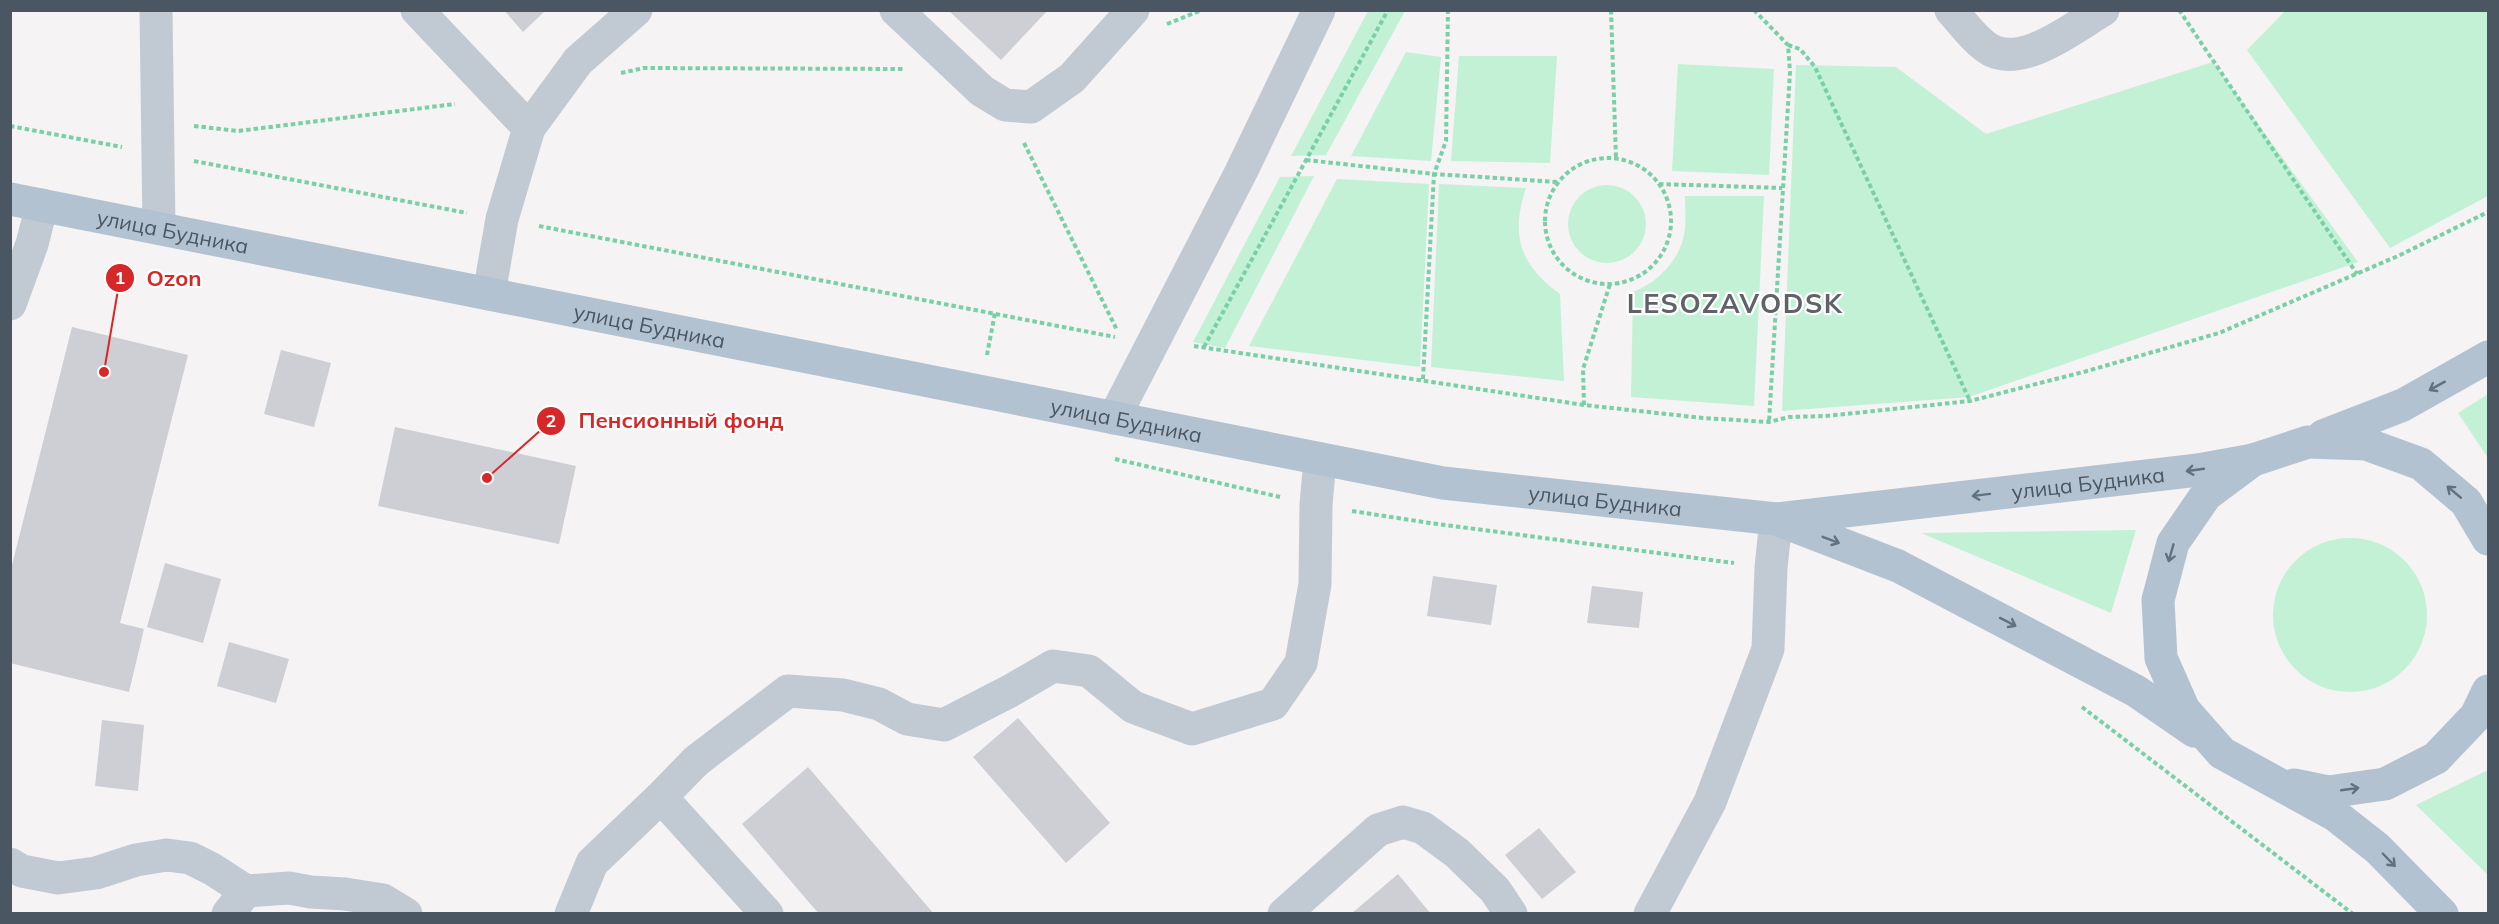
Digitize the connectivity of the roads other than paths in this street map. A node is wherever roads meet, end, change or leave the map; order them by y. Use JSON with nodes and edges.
{"nodes":[{"id":1,"x":156,"y":10,"type":"edge"},
{"id":2,"x":417,"y":10,"type":"edge"},
{"id":3,"x":636,"y":10,"type":"edge"},
{"id":4,"x":896,"y":10,"type":"edge"},
{"id":5,"x":1133,"y":10,"type":"edge"},
{"id":6,"x":1319,"y":10,"type":"edge"},
{"id":7,"x":1951,"y":10,"type":"edge"},
{"id":8,"x":2103,"y":10,"type":"edge"},
{"id":9,"x":529,"y":128,"type":"junction"},
{"id":10,"x":10,"y":199,"type":"edge"},
{"id":11,"x":42,"y":205,"type":"junction"},
{"id":12,"x":159,"y":228,"type":"junction"},
{"id":13,"x":489,"y":294,"type":"junction"},
{"id":14,"x":10,"y":304,"type":"edge"},
{"id":15,"x":2488,"y":357,"type":"edge"},
{"id":16,"x":1114,"y":418,"type":"junction"},
{"id":17,"x":2308,"y":442,"type":"junction"},
{"id":18,"x":1320,"y":459,"type":"junction"},
{"id":19,"x":2253,"y":460,"type":"junction"},
{"id":20,"x":1776,"y":519,"type":"junction"},
{"id":21,"x":2488,"y":539,"type":"edge"},
{"id":22,"x":2488,"y":691,"type":"edge"},
{"id":23,"x":2216,"y":747,"type":"junction"},
{"id":24,"x":2272,"y":781,"type":"junction"},
{"id":25,"x":661,"y":797,"type":"junction"},
{"id":26,"x":10,"y":864,"type":"edge"},
{"id":27,"x":1657,"y":901,"type":"edge"},
{"id":28,"x":237,"y":902,"type":"edge"},
{"id":29,"x":1503,"y":902,"type":"edge"},
{"id":30,"x":406,"y":914,"type":"edge"},
{"id":31,"x":571,"y":914,"type":"edge"},
{"id":32,"x":767,"y":914,"type":"edge"},
{"id":33,"x":1284,"y":914,"type":"edge"},
{"id":34,"x":1529,"y":914,"type":"edge"},
{"id":35,"x":1632,"y":914,"type":"edge"},
{"id":36,"x":2442,"y":914,"type":"edge"}],
"edges":[{"from":1,"to":12,"type":"lane"},
{"from":2,"to":9,"type":"lane"},
{"from":3,"to":9,"type":"lane"},
{"from":4,"to":5,"type":"lane"},
{"from":6,"to":16,"type":"lane"},
{"from":7,"to":8,"type":"lane"},
{"from":9,"to":13,"type":"lane"},
{"from":10,"to":11,"type":"main road","name":"улица Будника"},
{"from":11,"to":12,"type":"main road","name":"улица Будника"},
{"from":11,"to":14,"type":"lane"},
{"from":12,"to":13,"type":"main road","name":"улица Будника"},
{"from":13,"to":16,"type":"main road","name":"улица Будника"},
{"from":15,"to":17,"type":"main road","one_way":true},
{"from":16,"to":18,"type":"main road","name":"улица Будника"},
{"from":17,"to":19,"type":"main road"},
{"from":21,"to":17,"type":"main road","one_way":true},
{"from":18,"to":20,"type":"main road","name":"улица Будника"},
{"from":18,"to":25,"type":"lane"},
{"from":19,"to":20,"type":"main road","name":"улица Будника","one_way":true},
{"from":19,"to":23,"type":"main road","one_way":true},
{"from":20,"to":23,"type":"main road","one_way":true},
{"from":20,"to":27,"type":"lane"},
{"from":24,"to":22,"type":"main road","one_way":true},
{"from":23,"to":24,"type":"main road"},
{"from":24,"to":36,"type":"main road","one_way":true},
{"from":25,"to":31,"type":"lane"},
{"from":25,"to":32,"type":"lane"},
{"from":26,"to":28,"type":"lane"},
{"from":27,"to":35,"type":"lane"},
{"from":28,"to":30,"type":"lane"},
{"from":29,"to":33,"type":"lane"},
{"from":29,"to":34,"type":"lane"}]}
